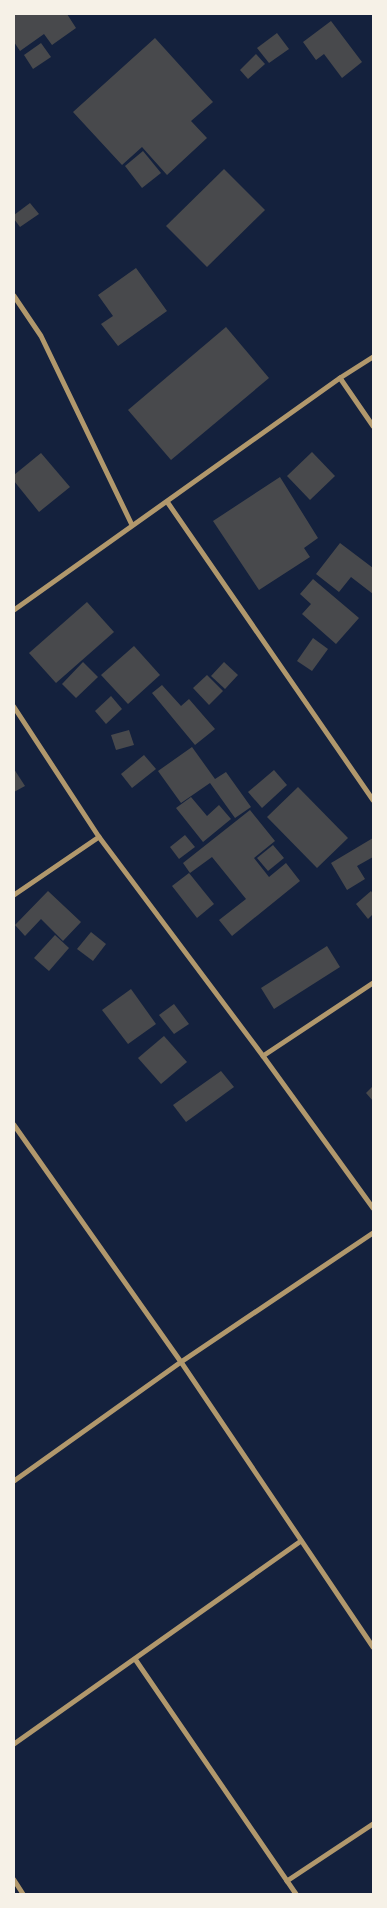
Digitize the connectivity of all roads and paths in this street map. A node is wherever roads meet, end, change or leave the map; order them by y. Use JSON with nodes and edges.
{"nodes":[{"id":1,"x":14,"y":296,"type":"edge"},
{"id":2,"x":373,"y":357,"type":"edge"},
{"id":3,"x":340,"y":378,"type":"junction"},
{"id":4,"x":373,"y":426,"type":"edge"},
{"id":5,"x":168,"y":503,"type":"junction"},
{"id":6,"x":132,"y":525,"type":"junction"},
{"id":7,"x":14,"y":610,"type":"edge"},
{"id":8,"x":14,"y":707,"type":"edge"},
{"id":9,"x":373,"y":800,"type":"edge"},
{"id":10,"x":99,"y":836,"type":"junction"},
{"id":11,"x":14,"y":896,"type":"edge"},
{"id":12,"x":373,"y":982,"type":"edge"},
{"id":13,"x":263,"y":1056,"type":"junction"},
{"id":14,"x":14,"y":1125,"type":"edge"},
{"id":15,"x":373,"y":1208,"type":"edge"},
{"id":16,"x":373,"y":1234,"type":"edge"},
{"id":17,"x":181,"y":1362,"type":"junction"},
{"id":18,"x":14,"y":1481,"type":"edge"},
{"id":19,"x":301,"y":1541,"type":"junction"},
{"id":20,"x":373,"y":1647,"type":"edge"},
{"id":21,"x":135,"y":1658,"type":"junction"},
{"id":22,"x":14,"y":1744,"type":"edge"},
{"id":23,"x":373,"y":1824,"type":"edge"},
{"id":24,"x":14,"y":1880,"type":"edge"},
{"id":25,"x":287,"y":1881,"type":"junction"},
{"id":26,"x":23,"y":1894,"type":"edge"},
{"id":27,"x":296,"y":1894,"type":"edge"}],
"edges":[{"from":1,"to":6,"type":"street"},
{"from":2,"to":3,"type":"street"},
{"from":3,"to":4,"type":"street"},
{"from":3,"to":5,"type":"street"},
{"from":5,"to":6,"type":"street"},
{"from":5,"to":9,"type":"street"},
{"from":6,"to":7,"type":"street"},
{"from":8,"to":10,"type":"street"},
{"from":10,"to":11,"type":"street"},
{"from":10,"to":13,"type":"street"},
{"from":12,"to":13,"type":"street"},
{"from":13,"to":15,"type":"street"},
{"from":14,"to":17,"type":"street"},
{"from":16,"to":17,"type":"street"},
{"from":17,"to":18,"type":"street"},
{"from":17,"to":19,"type":"street"},
{"from":19,"to":20,"type":"street"},
{"from":19,"to":21,"type":"street"},
{"from":21,"to":22,"type":"street"},
{"from":21,"to":25,"type":"street"},
{"from":23,"to":25,"type":"street"},
{"from":24,"to":26,"type":"street"},
{"from":25,"to":27,"type":"street"}]}
